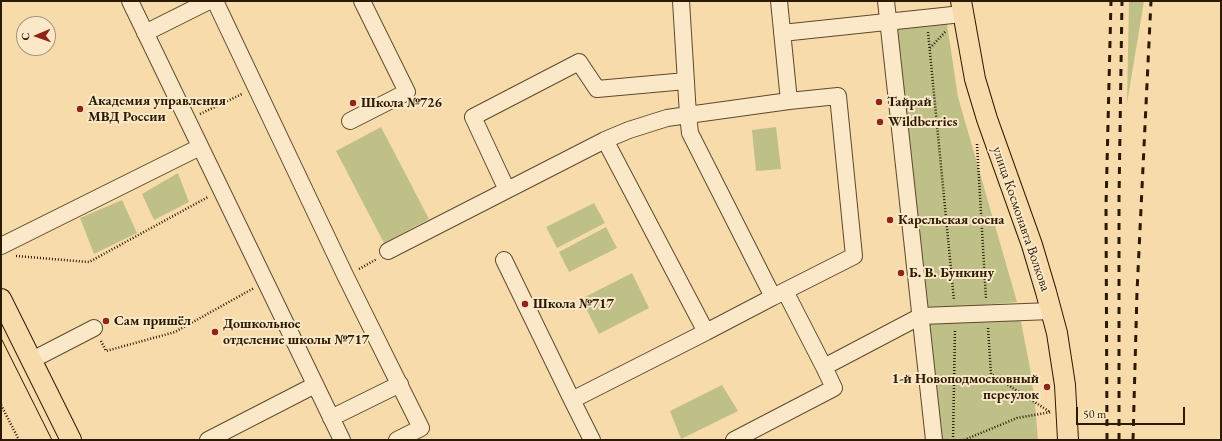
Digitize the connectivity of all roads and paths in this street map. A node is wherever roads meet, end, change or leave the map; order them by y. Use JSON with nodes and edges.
{"nodes":[{"id":1,"x":130,"y":1,"type":"edge"},
{"id":2,"x":209,"y":1,"type":"edge"},
{"id":3,"x":215,"y":1,"type":"edge"},
{"id":4,"x":362,"y":1,"type":"edge"},
{"id":5,"x":681,"y":1,"type":"edge"},
{"id":6,"x":779,"y":1,"type":"edge"},
{"id":7,"x":886,"y":1,"type":"edge"},
{"id":8,"x":958,"y":14,"type":"edge"},
{"id":9,"x":927,"y":17,"type":"junction"},
{"id":10,"x":888,"y":20,"type":"junction"},
{"id":11,"x":145,"y":33,"type":"junction"},
{"id":12,"x":782,"y":33,"type":"junction"},
{"id":13,"x":930,"y":48,"type":"junction"},
{"id":14,"x":686,"y":81,"type":"junction"},
{"id":15,"x":789,"y":101,"type":"junction"},
{"id":16,"x":688,"y":115,"type":"junction"},
{"id":17,"x":350,"y":121,"type":"dead end"},
{"id":18,"x":976,"y":138,"type":"dead end"},
{"id":19,"x":605,"y":140,"type":"junction"},
{"id":20,"x":200,"y":147,"type":"junction"},
{"id":21,"x":221,"y":190,"type":"junction"},
{"id":22,"x":507,"y":190,"type":"junction"},
{"id":23,"x":946,"y":209,"type":"dead end"},
{"id":24,"x":6,"y":251,"type":"edge"},
{"id":25,"x":388,"y":251,"type":"joint"},
{"id":26,"x":504,"y":260,"type":"dead end"},
{"id":27,"x":345,"y":275,"type":"junction"},
{"id":28,"x":265,"y":282,"type":"junction"},
{"id":29,"x":779,"y":294,"type":"junction"},
{"id":30,"x":3,"y":307,"type":"edge"},
{"id":31,"x":1051,"y":311,"type":"junction"},
{"id":32,"x":987,"y":313,"type":"junction"},
{"id":33,"x":921,"y":316,"type":"junction"},
{"id":34,"x":94,"y":328,"type":"joint"},
{"id":35,"x":706,"y":332,"type":"junction"},
{"id":36,"x":32,"y":360,"type":"junction"},
{"id":37,"x":824,"y":367,"type":"junction"},
{"id":38,"x":400,"y":384,"type":"junction"},
{"id":39,"x":315,"y":385,"type":"junction"},
{"id":40,"x":572,"y":400,"type":"junction"},
{"id":41,"x":1,"y":405,"type":"edge"},
{"id":42,"x":331,"y":418,"type":"junction"},
{"id":43,"x":18,"y":440,"type":"edge"},
{"id":44,"x":71,"y":440,"type":"edge"},
{"id":45,"x":208,"y":440,"type":"edge"},
{"id":46,"x":342,"y":440,"type":"edge"},
{"id":47,"x":397,"y":440,"type":"edge"},
{"id":48,"x":592,"y":440,"type":"edge"},
{"id":49,"x":734,"y":440,"type":"edge"},
{"id":50,"x":934,"y":440,"type":"edge"},
{"id":51,"x":964,"y":440,"type":"edge"},
{"id":52,"x":1068,"y":440,"type":"edge"}],
"edges":[{"from":1,"to":11,"type":"street"},
{"from":2,"to":11,"type":"street"},
{"from":3,"to":27,"type":"street"},
{"from":4,"to":17,"type":"street"},
{"from":5,"to":14,"type":"street"},
{"from":6,"to":12,"type":"street"},
{"from":7,"to":10,"type":"street"},
{"from":8,"to":9,"type":"street"},
{"from":8,"to":13,"type":"path"},
{"from":8,"to":31,"type":"main road","name":"улица Космонавта Волкова"},
{"from":9,"to":10,"type":"street"},
{"from":9,"to":13,"type":"path"},
{"from":10,"to":12,"type":"street"},
{"from":10,"to":33,"type":"street"},
{"from":11,"to":20,"type":"street"},
{"from":12,"to":15,"type":"street"},
{"from":13,"to":23,"type":"path"},
{"from":14,"to":16,"type":"street"},
{"from":14,"to":22,"type":"street"},
{"from":15,"to":16,"type":"street"},
{"from":15,"to":29,"type":"street"},
{"from":16,"to":19,"type":"street"},
{"from":16,"to":29,"type":"street"},
{"from":18,"to":32,"type":"path"},
{"from":19,"to":22,"type":"street"},
{"from":19,"to":35,"type":"street"},
{"from":20,"to":21,"type":"street"},
{"from":20,"to":24,"type":"street"},
{"from":21,"to":24,"type":"path"},
{"from":21,"to":28,"type":"street"},
{"from":22,"to":25,"type":"street"},
{"from":25,"to":27,"type":"path"},
{"from":26,"to":40,"type":"street"},
{"from":27,"to":38,"type":"street"},
{"from":28,"to":34,"type":"path"},
{"from":28,"to":39,"type":"street"},
{"from":29,"to":35,"type":"street"},
{"from":29,"to":37,"type":"street"},
{"from":30,"to":36,"type":"main road"},
{"from":31,"to":32,"type":"street"},
{"from":31,"to":52,"type":"main road","name":"улица Космонавта Волкова"},
{"from":32,"to":33,"type":"street"},
{"from":32,"to":51,"type":"path"},
{"from":33,"to":37,"type":"street"},
{"from":33,"to":50,"type":"street"},
{"from":34,"to":36,"type":"street"},
{"from":35,"to":40,"type":"street"},
{"from":36,"to":44,"type":"main road"},
{"from":37,"to":49,"type":"street"},
{"from":38,"to":42,"type":"street"},
{"from":38,"to":47,"type":"street"},
{"from":39,"to":42,"type":"street"},
{"from":39,"to":45,"type":"street"},
{"from":40,"to":48,"type":"street"},
{"from":41,"to":43,"type":"path"},
{"from":42,"to":46,"type":"street"}]}
